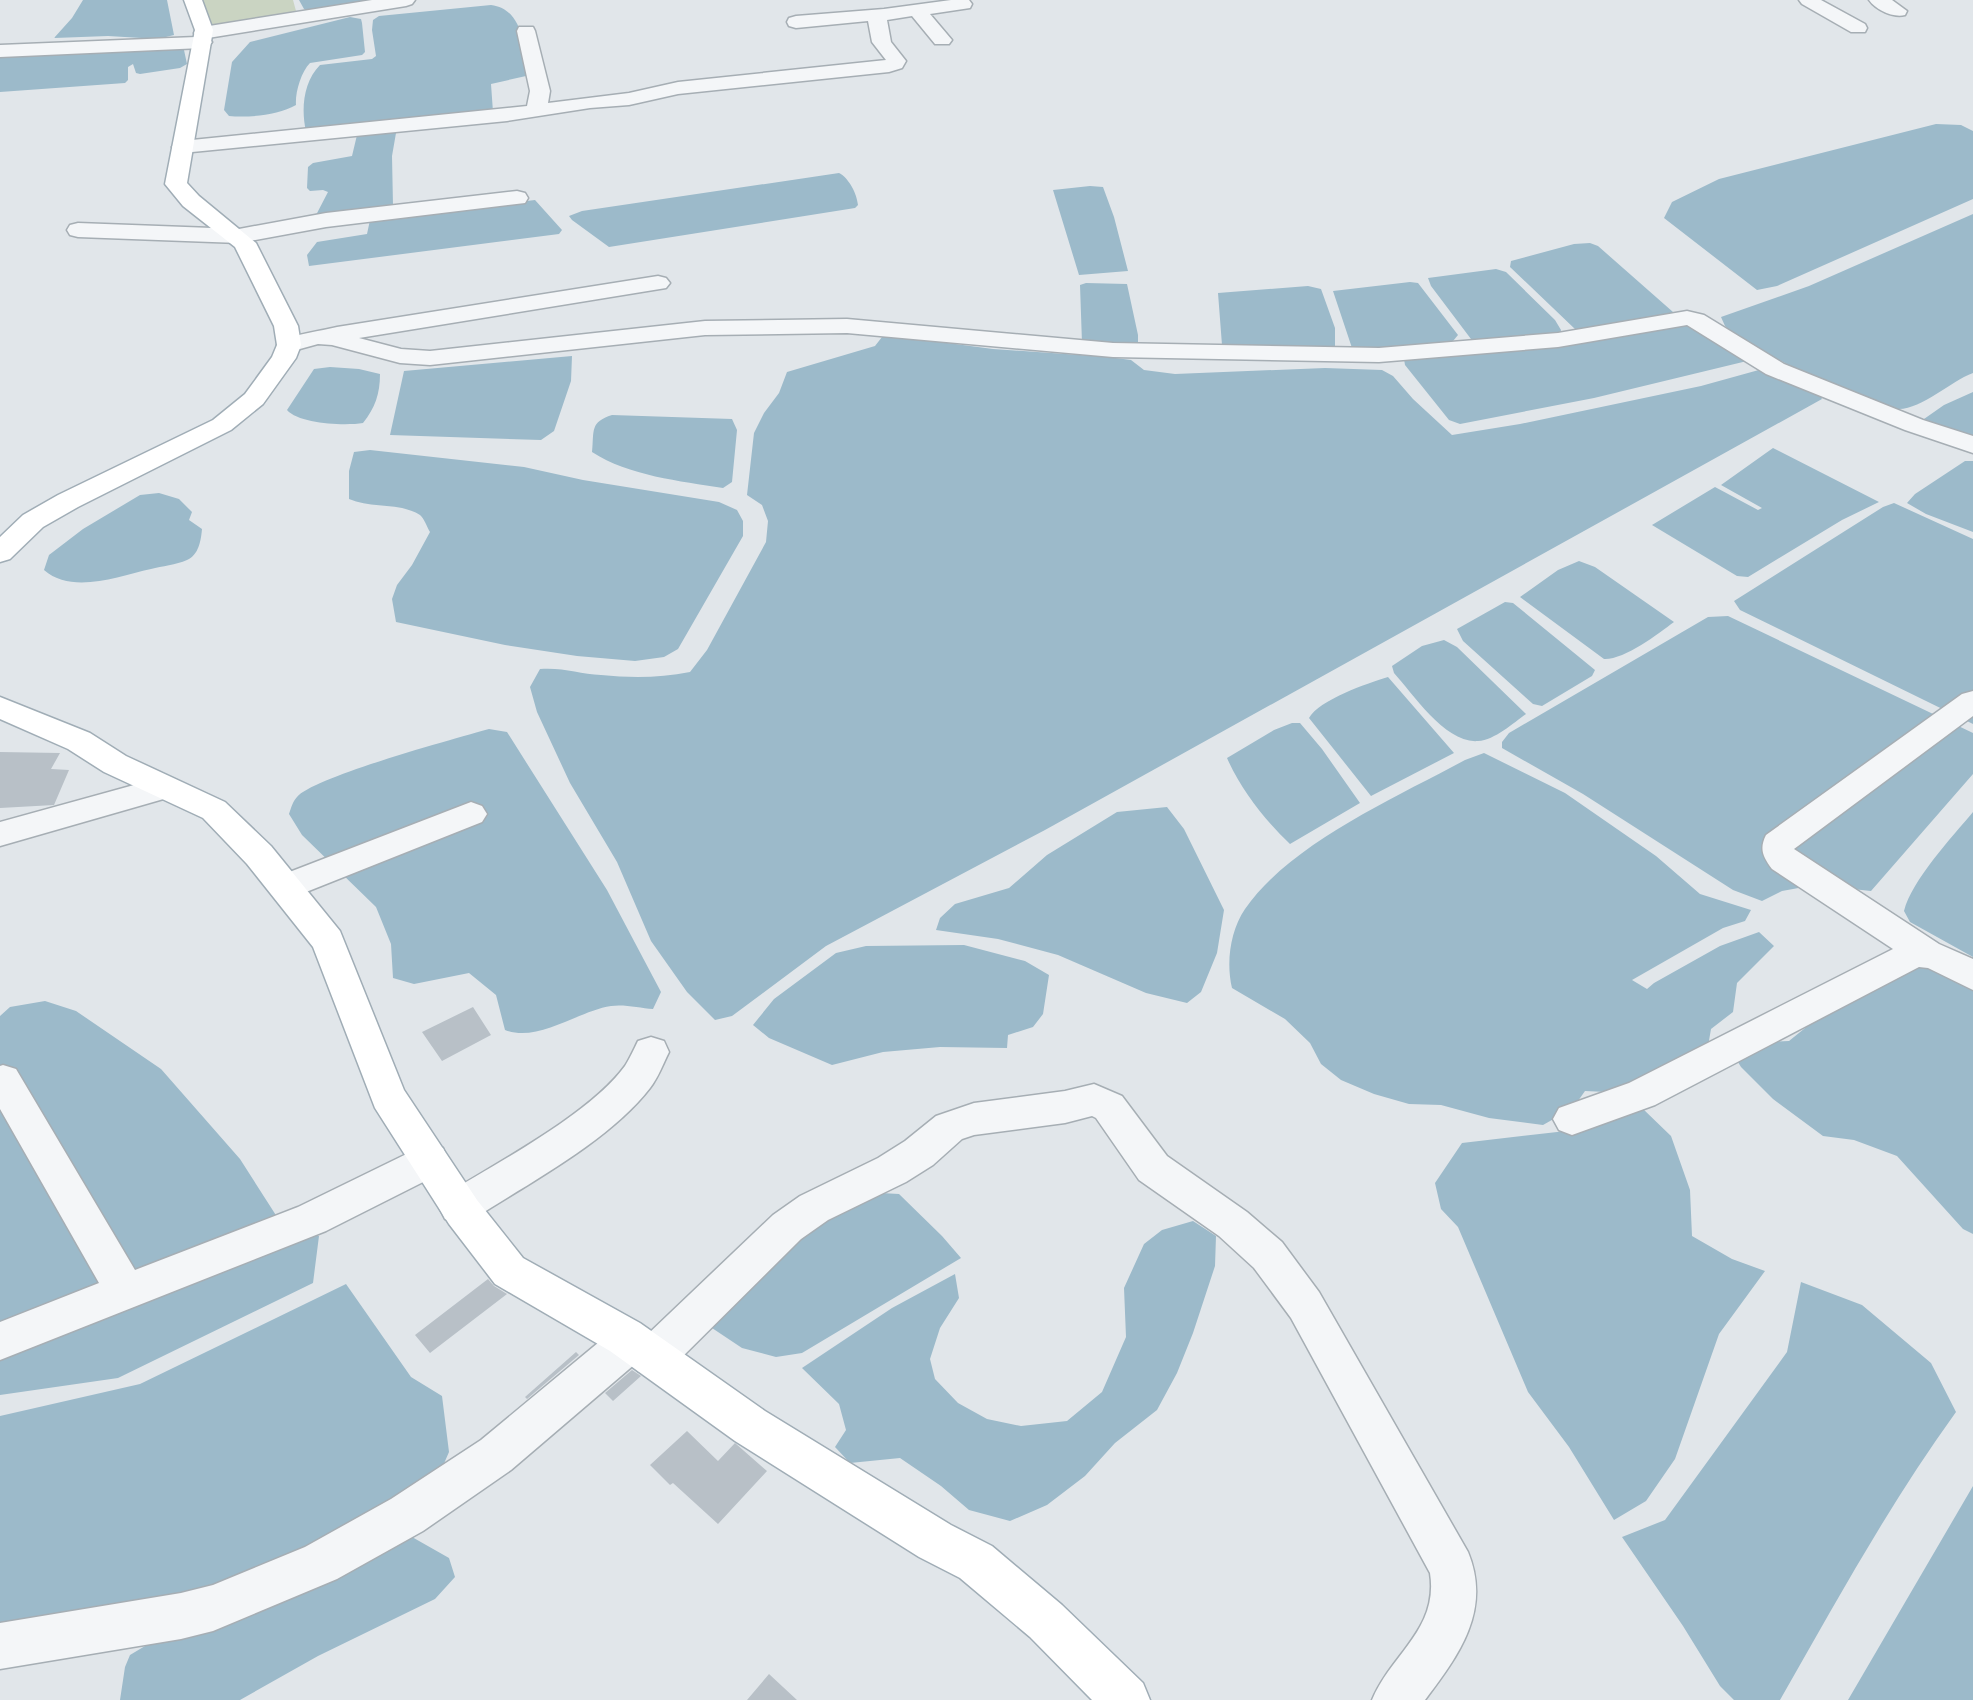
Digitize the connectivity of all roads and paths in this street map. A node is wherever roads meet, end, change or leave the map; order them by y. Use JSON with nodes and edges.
{"nodes":[{"id":1,"x":193,"y":0,"type":"edge"},
{"id":2,"x":406,"y":0,"type":"edge"},
{"id":3,"x":1808,"y":0,"type":"edge"},
{"id":4,"x":1878,"y":0,"type":"edge"},
{"id":5,"x":963,"y":4,"type":"dead end"},
{"id":6,"x":918,"y":11,"type":"junction"},
{"id":7,"x":1898,"y":11,"type":"dead end"},
{"id":8,"x":882,"y":14,"type":"junction"},
{"id":9,"x":796,"y":22,"type":"dead end"},
{"id":10,"x":1858,"y":28,"type":"dead end"},
{"id":11,"x":526,"y":32,"type":"dead end"},
{"id":12,"x":202,"y":38,"type":"junction"},
{"id":13,"x":942,"y":40,"type":"dead end"},
{"id":14,"x":0,"y":51,"type":"edge"},
{"id":15,"x":536,"y":110,"type":"junction"},
{"id":16,"x":182,"y":147,"type":"junction"},
{"id":17,"x":517,"y":198,"type":"dead end"},
{"id":18,"x":78,"y":230,"type":"dead end"},
{"id":19,"x":239,"y":236,"type":"junction"},
{"id":20,"x":658,"y":283,"type":"dead end"},
{"id":21,"x":317,"y":337,"type":"junction"},
{"id":22,"x":289,"y":345,"type":"junction"},
{"id":23,"x":1973,"y":446,"type":"edge"},
{"id":24,"x":0,"y":553,"type":"edge"},
{"id":25,"x":1973,"y":701,"type":"edge"},
{"id":26,"x":0,"y":707,"type":"edge"},
{"id":27,"x":163,"y":788,"type":"junction"},
{"id":28,"x":471,"y":814,"type":"dead end"},
{"id":29,"x":0,"y":834,"type":"edge"},
{"id":30,"x":286,"y":887,"type":"junction"},
{"id":31,"x":1926,"y":953,"type":"junction"},
{"id":32,"x":1973,"y":976,"type":"edge"},
{"id":33,"x":651,"y":1052,"type":"dead end"},
{"id":34,"x":3,"y":1080,"type":"dead end"},
{"id":35,"x":1572,"y":1119,"type":"dead end"},
{"id":36,"x":429,"y":1160,"type":"junction"},
{"id":37,"x":459,"y":1207,"type":"junction"},
{"id":38,"x":126,"y":1292,"type":"junction"},
{"id":39,"x":0,"y":1341,"type":"edge"},
{"id":40,"x":642,"y":1350,"type":"junction"},
{"id":41,"x":0,"y":1646,"type":"edge"},
{"id":42,"x":1126,"y":1700,"type":"edge"},
{"id":43,"x":1396,"y":1700,"type":"edge"}],
"edges":[{"from":1,"to":12,"type":"main road"},
{"from":2,"to":12,"type":"street"},
{"from":3,"to":10,"type":"street"},
{"from":4,"to":7,"type":"street"},
{"from":5,"to":6,"type":"street"},
{"from":6,"to":8,"type":"street"},
{"from":6,"to":13,"type":"street"},
{"from":8,"to":9,"type":"street"},
{"from":8,"to":15,"type":"street"},
{"from":11,"to":15,"type":"street"},
{"from":12,"to":14,"type":"street"},
{"from":12,"to":16,"type":"main road"},
{"from":15,"to":16,"type":"street"},
{"from":16,"to":19,"type":"main road"},
{"from":17,"to":19,"type":"street"},
{"from":18,"to":19,"type":"street"},
{"from":19,"to":22,"type":"main road"},
{"from":20,"to":21,"type":"street"},
{"from":21,"to":22,"type":"street"},
{"from":21,"to":23,"type":"street"},
{"from":22,"to":24,"type":"main road"},
{"from":25,"to":31,"type":"street"},
{"from":26,"to":27,"type":"main road"},
{"from":27,"to":29,"type":"street"},
{"from":27,"to":30,"type":"main road"},
{"from":28,"to":30,"type":"street"},
{"from":30,"to":36,"type":"main road"},
{"from":31,"to":32,"type":"street"},
{"from":31,"to":35,"type":"street"},
{"from":33,"to":37,"type":"street"},
{"from":34,"to":38,"type":"street"},
{"from":36,"to":37,"type":"main road"},
{"from":36,"to":38,"type":"street"},
{"from":37,"to":40,"type":"main road"},
{"from":38,"to":39,"type":"street"},
{"from":40,"to":41,"type":"street"},
{"from":40,"to":42,"type":"main road"},
{"from":40,"to":43,"type":"street"}]}
